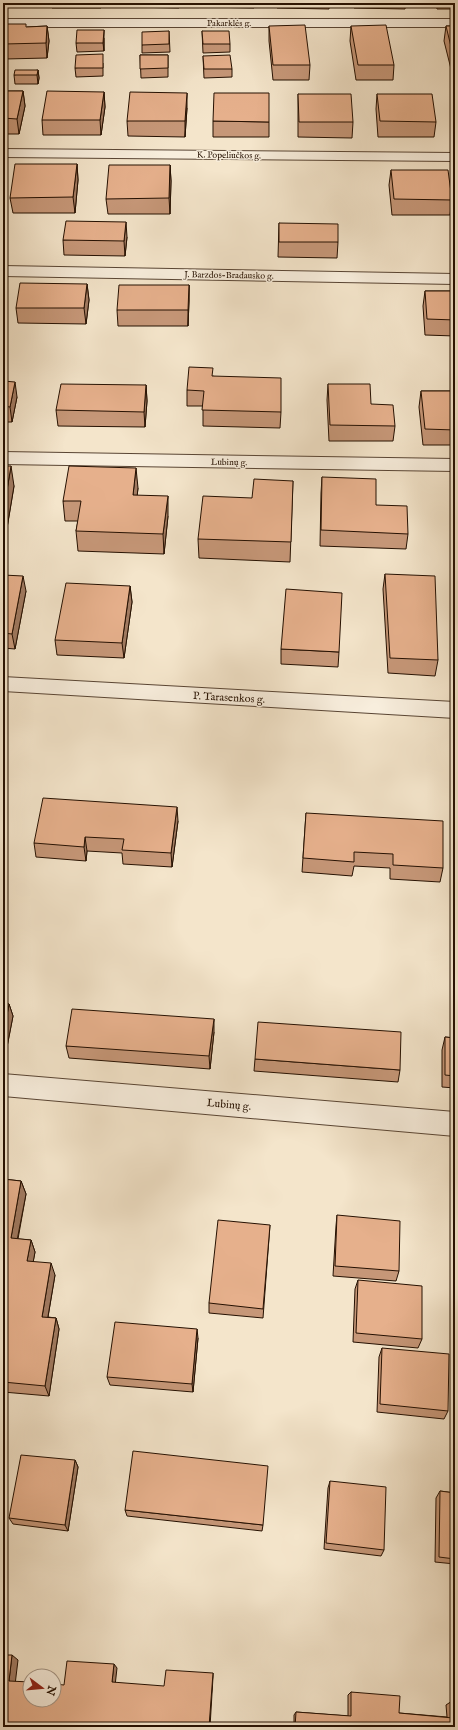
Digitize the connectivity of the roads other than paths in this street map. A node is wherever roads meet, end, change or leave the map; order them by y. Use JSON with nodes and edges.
{"nodes":[{"id":1,"x":3,"y":22,"type":"edge"},
{"id":2,"x":455,"y":23,"type":"edge"},
{"id":3,"x":3,"y":153,"type":"edge"},
{"id":4,"x":455,"y":157,"type":"edge"},
{"id":5,"x":3,"y":271,"type":"edge"},
{"id":6,"x":455,"y":278,"type":"edge"},
{"id":7,"x":3,"y":458,"type":"edge"},
{"id":8,"x":455,"y":465,"type":"edge"},
{"id":9,"x":3,"y":684,"type":"edge"},
{"id":10,"x":455,"y":710,"type":"edge"},
{"id":11,"x":3,"y":1085,"type":"edge"},
{"id":12,"x":455,"y":1124,"type":"edge"}],
"edges":[{"from":1,"to":2,"type":"street","name":"Pakarklės g."},
{"from":3,"to":4,"type":"street","name":"K. Popeliučkos g."},
{"from":5,"to":6,"type":"street","name":"J. Barzdos-Bradausko g."},
{"from":7,"to":8,"type":"street","name":"Lubinų g."},
{"from":9,"to":10,"type":"street","name":"P. Tarasenkos g."},
{"from":11,"to":12,"type":"street","name":"Lubinų g."}]}
